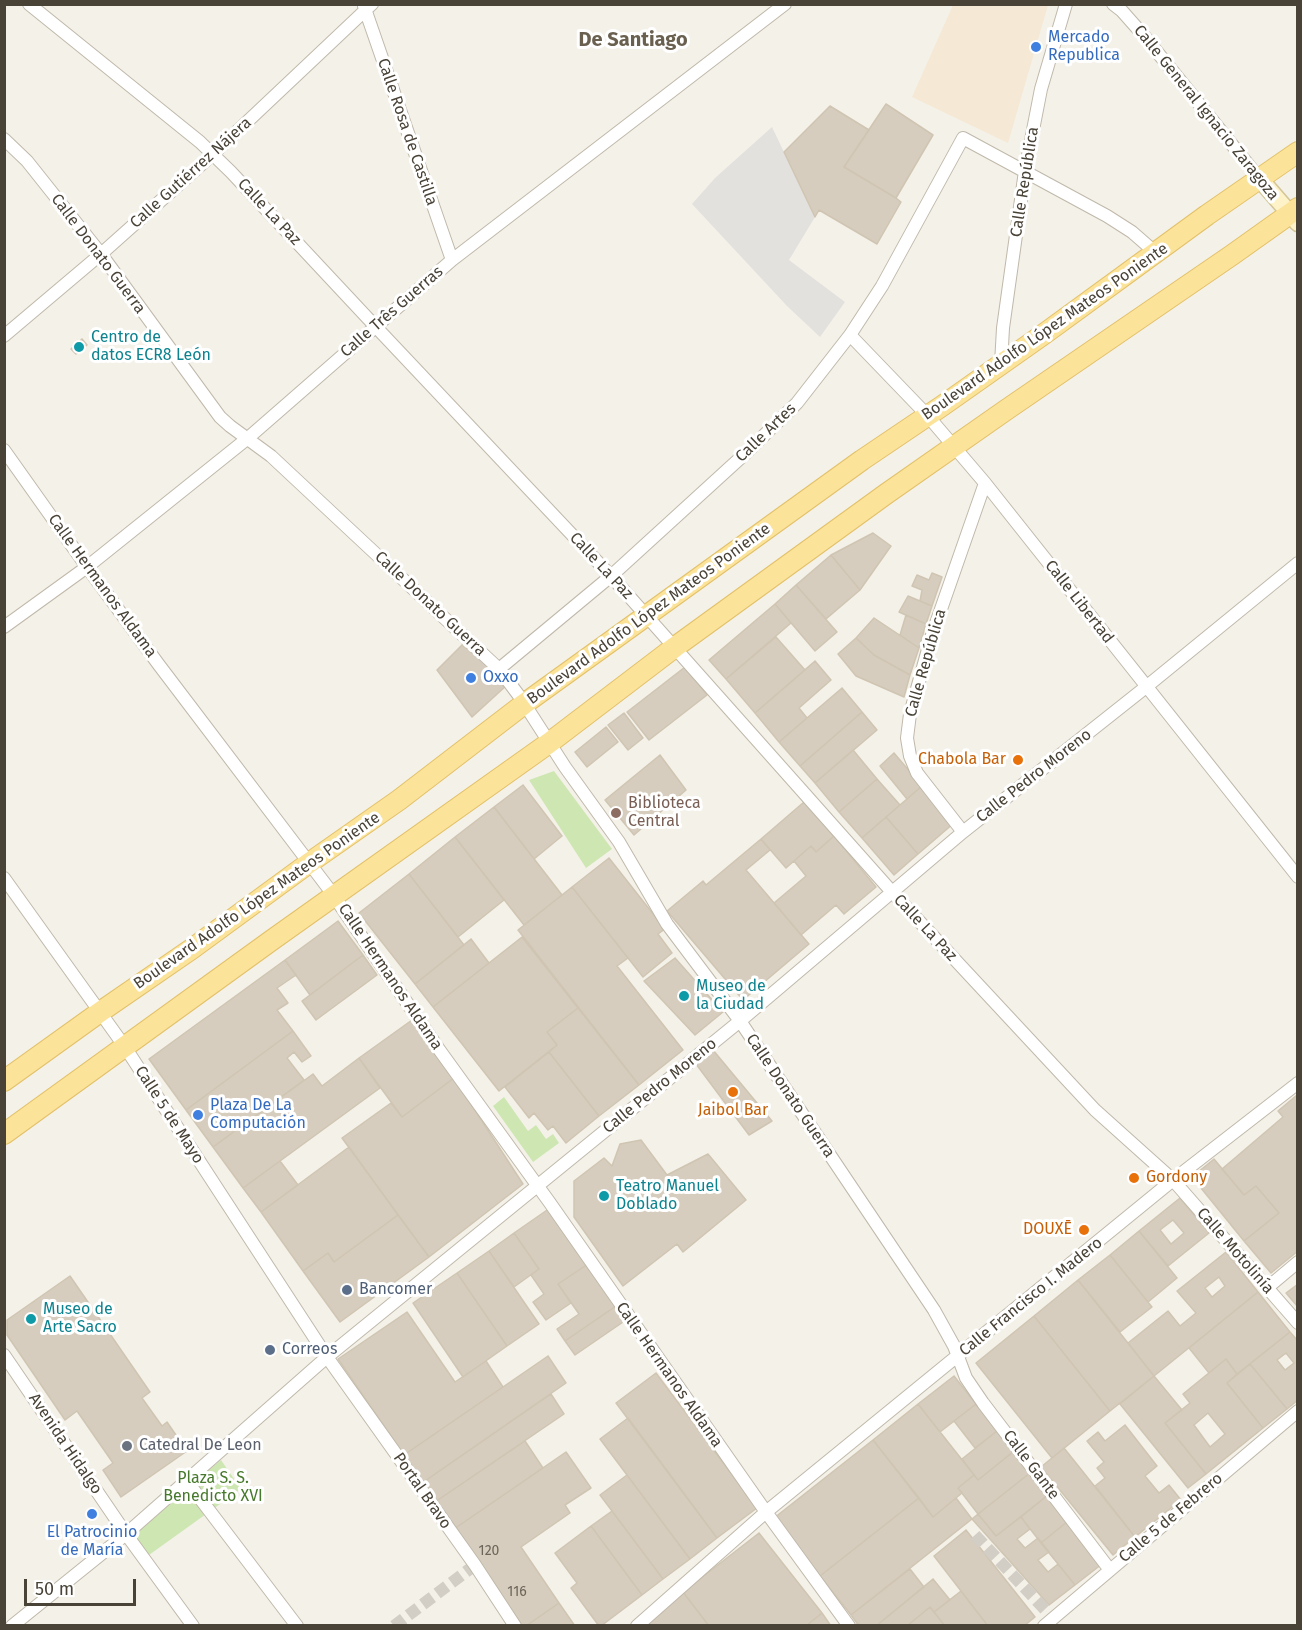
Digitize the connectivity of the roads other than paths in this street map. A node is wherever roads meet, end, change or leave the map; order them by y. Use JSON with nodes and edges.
{"nodes":[{"id":1,"x":29,"y":4,"type":"edge"},
{"id":2,"x":785,"y":4,"type":"edge"},
{"id":3,"x":1066,"y":4,"type":"edge"},
{"id":4,"x":1113,"y":4,"type":"edge"},
{"id":5,"x":367,"y":6,"type":"edge"},
{"id":6,"x":4,"y":139,"type":"edge"},
{"id":7,"x":1298,"y":152,"type":"edge"},
{"id":8,"x":213,"y":154,"type":"junction"},
{"id":9,"x":1025,"y":171,"type":"junction"},
{"id":10,"x":1259,"y":178,"type":"junction"},
{"id":11,"x":1295,"y":215,"type":"edge"},
{"id":12,"x":1156,"y":253,"type":"junction"},
{"id":13,"x":100,"y":255,"type":"junction"},
{"id":14,"x":452,"y":260,"type":"junction"},
{"id":15,"x":375,"y":326,"type":"junction"},
{"id":16,"x":850,"y":334,"type":"junction"},
{"id":17,"x":4,"y":336,"type":"edge"},
{"id":18,"x":1001,"y":364,"type":"junction"},
{"id":19,"x":927,"y":415,"type":"junction"},
{"id":20,"x":248,"y":438,"type":"junction"},
{"id":21,"x":954,"y":447,"type":"junction"},
{"id":22,"x":4,"y":450,"type":"edge"},
{"id":23,"x":985,"y":483,"type":"junction"},
{"id":24,"x":1298,"y":563,"type":"edge"},
{"id":25,"x":87,"y":567,"type":"junction"},
{"id":26,"x":611,"y":576,"type":"junction"},
{"id":27,"x":646,"y":617,"type":"junction"},
{"id":28,"x":4,"y":627,"type":"edge"},
{"id":29,"x":675,"y":647,"type":"junction"},
{"id":30,"x":500,"y":669,"type":"junction"},
{"id":31,"x":1146,"y":687,"type":"junction"},
{"id":32,"x":524,"y":704,"type":"junction"},
{"id":33,"x":549,"y":743,"type":"junction"},
{"id":34,"x":963,"y":832,"type":"junction"},
{"id":35,"x":309,"y":863,"type":"junction"},
{"id":36,"x":1298,"y":877,"type":"edge"},
{"id":37,"x":4,"y":878,"type":"edge"},
{"id":38,"x":892,"y":892,"type":"junction"},
{"id":39,"x":334,"y":896,"type":"junction"},
{"id":40,"x":100,"y":1012,"type":"junction"},
{"id":41,"x":740,"y":1021,"type":"junction"},
{"id":42,"x":124,"y":1047,"type":"junction"},
{"id":43,"x":4,"y":1081,"type":"edge"},
{"id":44,"x":1298,"y":1083,"type":"edge"},
{"id":45,"x":4,"y":1134,"type":"edge"},
{"id":46,"x":1173,"y":1180,"type":"junction"},
{"id":47,"x":537,"y":1186,"type":"junction"},
{"id":48,"x":1298,"y":1262,"type":"edge"},
{"id":49,"x":1267,"y":1288,"type":"junction"},
{"id":50,"x":1298,"y":1323,"type":"edge"},
{"id":51,"x":4,"y":1355,"type":"edge"},
{"id":52,"x":327,"y":1357,"type":"junction"},
{"id":53,"x":957,"y":1357,"type":"junction"},
{"id":54,"x":1295,"y":1418,"type":"edge"},
{"id":55,"x":186,"y":1480,"type":"junction"},
{"id":56,"x":765,"y":1512,"type":"junction"},
{"id":57,"x":126,"y":1534,"type":"junction"},
{"id":58,"x":1110,"y":1570,"type":"junction"},
{"id":59,"x":1053,"y":1623,"type":"edge"},
{"id":60,"x":12,"y":1626,"type":"edge"},
{"id":61,"x":193,"y":1626,"type":"edge"},
{"id":62,"x":297,"y":1626,"type":"edge"},
{"id":63,"x":515,"y":1626,"type":"edge"},
{"id":64,"x":637,"y":1626,"type":"edge"},
{"id":65,"x":849,"y":1626,"type":"edge"}],
"edges":[{"from":1,"to":8,"type":"street","name":"Calle La Paz"},
{"from":2,"to":14,"type":"street","name":"Calle Três Guerras"},
{"from":3,"to":9,"type":"street","name":"Calle República"},
{"from":4,"to":10,"type":"street","name":"Calle General Ignacio Zaragoza"},
{"from":5,"to":8,"type":"street","name":"Calle Gutiérrez Nájera"},
{"from":5,"to":14,"type":"street","name":"Calle Rosa de Castilla"},
{"from":6,"to":13,"type":"street","name":"Calle Donato Guerra"},
{"from":7,"to":10,"type":"main road","name":"Boulevard Adolfo López Mateos Poniente"},
{"from":8,"to":13,"type":"street","name":"Calle Gutiérrez Nájera"},
{"from":8,"to":15,"type":"street","name":"Calle La Paz"},
{"from":9,"to":12,"type":"street"},
{"from":9,"to":16,"type":"street","name":"Calle Artes"},
{"from":9,"to":18,"type":"street","name":"Calle República"},
{"from":10,"to":11,"type":"street","name":"Calle General Ignacio Zaragoza"},
{"from":10,"to":12,"type":"main road","name":"Boulevard Adolfo López Mateos Poniente"},
{"from":11,"to":21,"type":"main road"},
{"from":12,"to":18,"type":"main road","name":"Boulevard Adolfo López Mateos Poniente"},
{"from":13,"to":17,"type":"street","name":"Calle Gutiérrez Nájera"},
{"from":13,"to":20,"type":"street","name":"Calle Donato Guerra"},
{"from":14,"to":15,"type":"street","name":"Calle Três Guerras"},
{"from":15,"to":20,"type":"street","name":"Calle Três Guerras"},
{"from":15,"to":26,"type":"street","name":"Calle La Paz"},
{"from":16,"to":19,"type":"street","name":"Calle Libertad"},
{"from":16,"to":26,"type":"street","name":"Calle Artes"},
{"from":18,"to":19,"type":"main road","name":"Boulevard Adolfo López Mateos Poniente"},
{"from":19,"to":21,"type":"street","name":"Calle Libertad"},
{"from":19,"to":27,"type":"main road","name":"Boulevard Adolfo López Mateos Poniente"},
{"from":20,"to":25,"type":"street","name":"Calle Três Guerras"},
{"from":20,"to":30,"type":"street","name":"Calle Donato Guerra"},
{"from":21,"to":23,"type":"street","name":"Calle Libertad"},
{"from":21,"to":29,"type":"main road"},
{"from":22,"to":25,"type":"street","name":"Calle Hermanos Aldama"},
{"from":23,"to":31,"type":"street","name":"Calle Libertad"},
{"from":23,"to":34,"type":"street","name":"Calle República"},
{"from":24,"to":31,"type":"street","name":"Calle Pedro Moreno"},
{"from":25,"to":28,"type":"street","name":"Calle Três Guerras"},
{"from":25,"to":35,"type":"street","name":"Calle Hermanos Aldama"},
{"from":26,"to":27,"type":"street","name":"Calle La Paz"},
{"from":26,"to":30,"type":"street","name":"Calle Artes"},
{"from":27,"to":29,"type":"street","name":"Calle La Paz"},
{"from":27,"to":32,"type":"main road","name":"Boulevard Adolfo López Mateos Poniente"},
{"from":29,"to":33,"type":"main road"},
{"from":29,"to":38,"type":"street","name":"Calle La Paz"},
{"from":30,"to":32,"type":"street","name":"Calle Donato Guerra"},
{"from":31,"to":34,"type":"street","name":"Calle Pedro Moreno"},
{"from":31,"to":36,"type":"street","name":"Calle Libertad"},
{"from":32,"to":33,"type":"street","name":"Calle Donato Guerra"},
{"from":32,"to":35,"type":"main road","name":"Boulevard Adolfo López Mateos Poniente"},
{"from":33,"to":39,"type":"main road"},
{"from":33,"to":41,"type":"street","name":"Calle Donato Guerra"},
{"from":34,"to":38,"type":"street","name":"Calle Pedro Moreno"},
{"from":35,"to":39,"type":"street","name":"Calle Hermanos Aldama"},
{"from":35,"to":40,"type":"main road","name":"Boulevard Adolfo López Mateos Poniente"},
{"from":37,"to":40,"type":"street","name":"Calle 5 de Mayo"},
{"from":38,"to":41,"type":"street","name":"Calle Pedro Moreno"},
{"from":38,"to":46,"type":"street","name":"Calle La Paz"},
{"from":39,"to":42,"type":"main road"},
{"from":39,"to":47,"type":"street","name":"Calle Hermanos Aldama"},
{"from":40,"to":42,"type":"street","name":"Calle 5 de Mayo"},
{"from":40,"to":43,"type":"main road","name":"Boulevard Adolfo López Mateos Poniente"},
{"from":41,"to":47,"type":"street","name":"Calle Pedro Moreno"},
{"from":41,"to":53,"type":"street","name":"Calle Donato Guerra"},
{"from":42,"to":45,"type":"main road"},
{"from":42,"to":52,"type":"street","name":"Calle 5 de Mayo"},
{"from":44,"to":46,"type":"street","name":"Calle Francisco I. Madero"},
{"from":46,"to":49,"type":"street","name":"Calle Motolinía"},
{"from":46,"to":53,"type":"street","name":"Calle Francisco I. Madero"},
{"from":47,"to":52,"type":"street","name":"Calle Pedro Moreno"},
{"from":47,"to":56,"type":"street","name":"Calle Hermanos Aldama"},
{"from":48,"to":49,"type":"street"},
{"from":49,"to":50,"type":"street","name":"Calle Motolinía"},
{"from":51,"to":57,"type":"street","name":"Avenida Hidalgo"},
{"from":52,"to":55,"type":"street","name":"Calle Pedro Moreno"},
{"from":52,"to":63,"type":"street","name":"Portal Bravo"},
{"from":53,"to":56,"type":"street","name":"Calle Francisco I. Madero"},
{"from":53,"to":58,"type":"street","name":"Calle Gante"},
{"from":54,"to":58,"type":"street","name":"Calle 5 de Febrero"},
{"from":55,"to":57,"type":"street","name":"Calle Pedro Moreno"},
{"from":55,"to":62,"type":"street"},
{"from":56,"to":64,"type":"street","name":"Calle Francisco I. Madero"},
{"from":56,"to":65,"type":"street","name":"Calle Hermanos Aldama"},
{"from":57,"to":60,"type":"street","name":"Calle Pedro Moreno"},
{"from":57,"to":61,"type":"street","name":"Avenida Hidalgo"},
{"from":58,"to":59,"type":"street","name":"Calle 5 de Febrero"}]}
